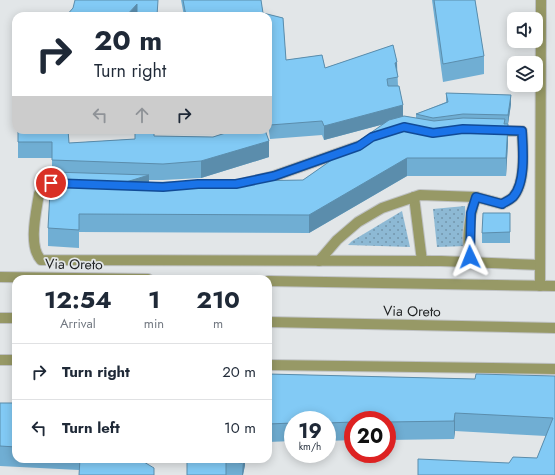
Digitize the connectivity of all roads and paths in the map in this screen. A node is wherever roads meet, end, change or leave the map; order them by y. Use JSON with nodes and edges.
{"nodes":[{"id":1,"x":541,"y":0,"type":"edge"},
{"id":2,"x":486,"y":130,"type":"edge"},
{"id":3,"x":365,"y":142,"type":"edge"},
{"id":4,"x":74,"y":184,"type":"edge"},
{"id":5,"x":236,"y":184,"type":"edge"},
{"id":6,"x":414,"y":197,"type":"junction"},
{"id":7,"x":476,"y":197,"type":"junction"},
{"id":8,"x":319,"y":261,"type":"junction"},
{"id":9,"x":422,"y":261,"type":"junction"},
{"id":10,"x":475,"y":263,"type":"junction"},
{"id":11,"x":540,"y":265,"type":"junction"},
{"id":12,"x":0,"y":277,"type":"edge"},
{"id":13,"x":12,"y":277,"type":"edge"},
{"id":14,"x":272,"y":281,"type":"edge"},
{"id":15,"x":540,"y":286,"type":"junction"},
{"id":16,"x":555,"y":286,"type":"edge"},
{"id":17,"x":0,"y":318,"type":"edge"},
{"id":18,"x":12,"y":318,"type":"edge"},
{"id":19,"x":272,"y":322,"type":"edge"},
{"id":20,"x":555,"y":328,"type":"edge"},
{"id":21,"x":0,"y":360,"type":"edge"},
{"id":22,"x":12,"y":360,"type":"edge"},
{"id":23,"x":272,"y":365,"type":"edge"},
{"id":24,"x":555,"y":369,"type":"edge"}],
"edges":[{"from":1,"to":11,"type":"street"},
{"from":2,"to":7,"type":"street"},
{"from":3,"to":5,"type":"street"},
{"from":4,"to":8,"type":"street"},
{"from":6,"to":7,"type":"street"},
{"from":6,"to":8,"type":"street"},
{"from":6,"to":9,"type":"street"},
{"from":7,"to":10,"type":"street"},
{"from":8,"to":9,"type":"street"},
{"from":9,"to":10,"type":"street"},
{"from":10,"to":11,"type":"street"},
{"from":11,"to":15,"type":"street"},
{"from":12,"to":13,"type":"street","name":"Via Oreto"},
{"from":14,"to":15,"type":"street","name":"Via Oreto"},
{"from":15,"to":16,"type":"street","name":"Via Oreto"},
{"from":17,"to":18,"type":"street"},
{"from":19,"to":20,"type":"street","name":"Via Oreto"},
{"from":21,"to":22,"type":"street"},
{"from":23,"to":24,"type":"street"}]}
